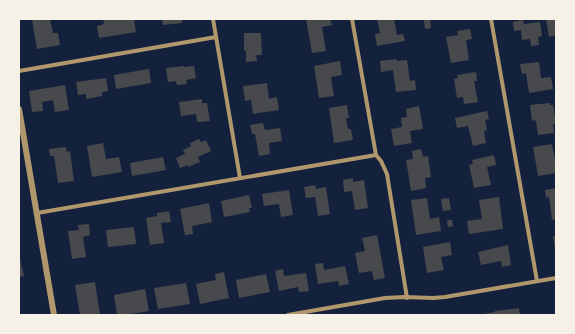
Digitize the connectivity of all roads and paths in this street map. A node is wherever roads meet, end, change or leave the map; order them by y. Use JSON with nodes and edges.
{"nodes":[{"id":1,"x":213,"y":19,"type":"edge"},
{"id":2,"x":352,"y":19,"type":"edge"},
{"id":3,"x":491,"y":19,"type":"edge"},
{"id":4,"x":216,"y":37,"type":"junction"},
{"id":5,"x":19,"y":71,"type":"edge"},
{"id":6,"x":19,"y":109,"type":"edge"},
{"id":7,"x":376,"y":155,"type":"junction"},
{"id":8,"x":240,"y":178,"type":"junction"},
{"id":9,"x":37,"y":213,"type":"junction"},
{"id":10,"x":556,"y":278,"type":"edge"},
{"id":11,"x":537,"y":281,"type":"junction"},
{"id":12,"x":407,"y":298,"type":"junction"},
{"id":13,"x":54,"y":315,"type":"edge"},
{"id":14,"x":288,"y":315,"type":"edge"}],
"edges":[{"from":1,"to":4,"type":"street"},
{"from":2,"to":7,"type":"street"},
{"from":3,"to":11,"type":"street"},
{"from":4,"to":5,"type":"street"},
{"from":4,"to":8,"type":"street"},
{"from":6,"to":9,"type":"street"},
{"from":7,"to":8,"type":"street"},
{"from":7,"to":12,"type":"street"},
{"from":8,"to":9,"type":"street"},
{"from":9,"to":13,"type":"street"},
{"from":10,"to":11,"type":"street"},
{"from":11,"to":12,"type":"street"},
{"from":12,"to":14,"type":"street"}]}
